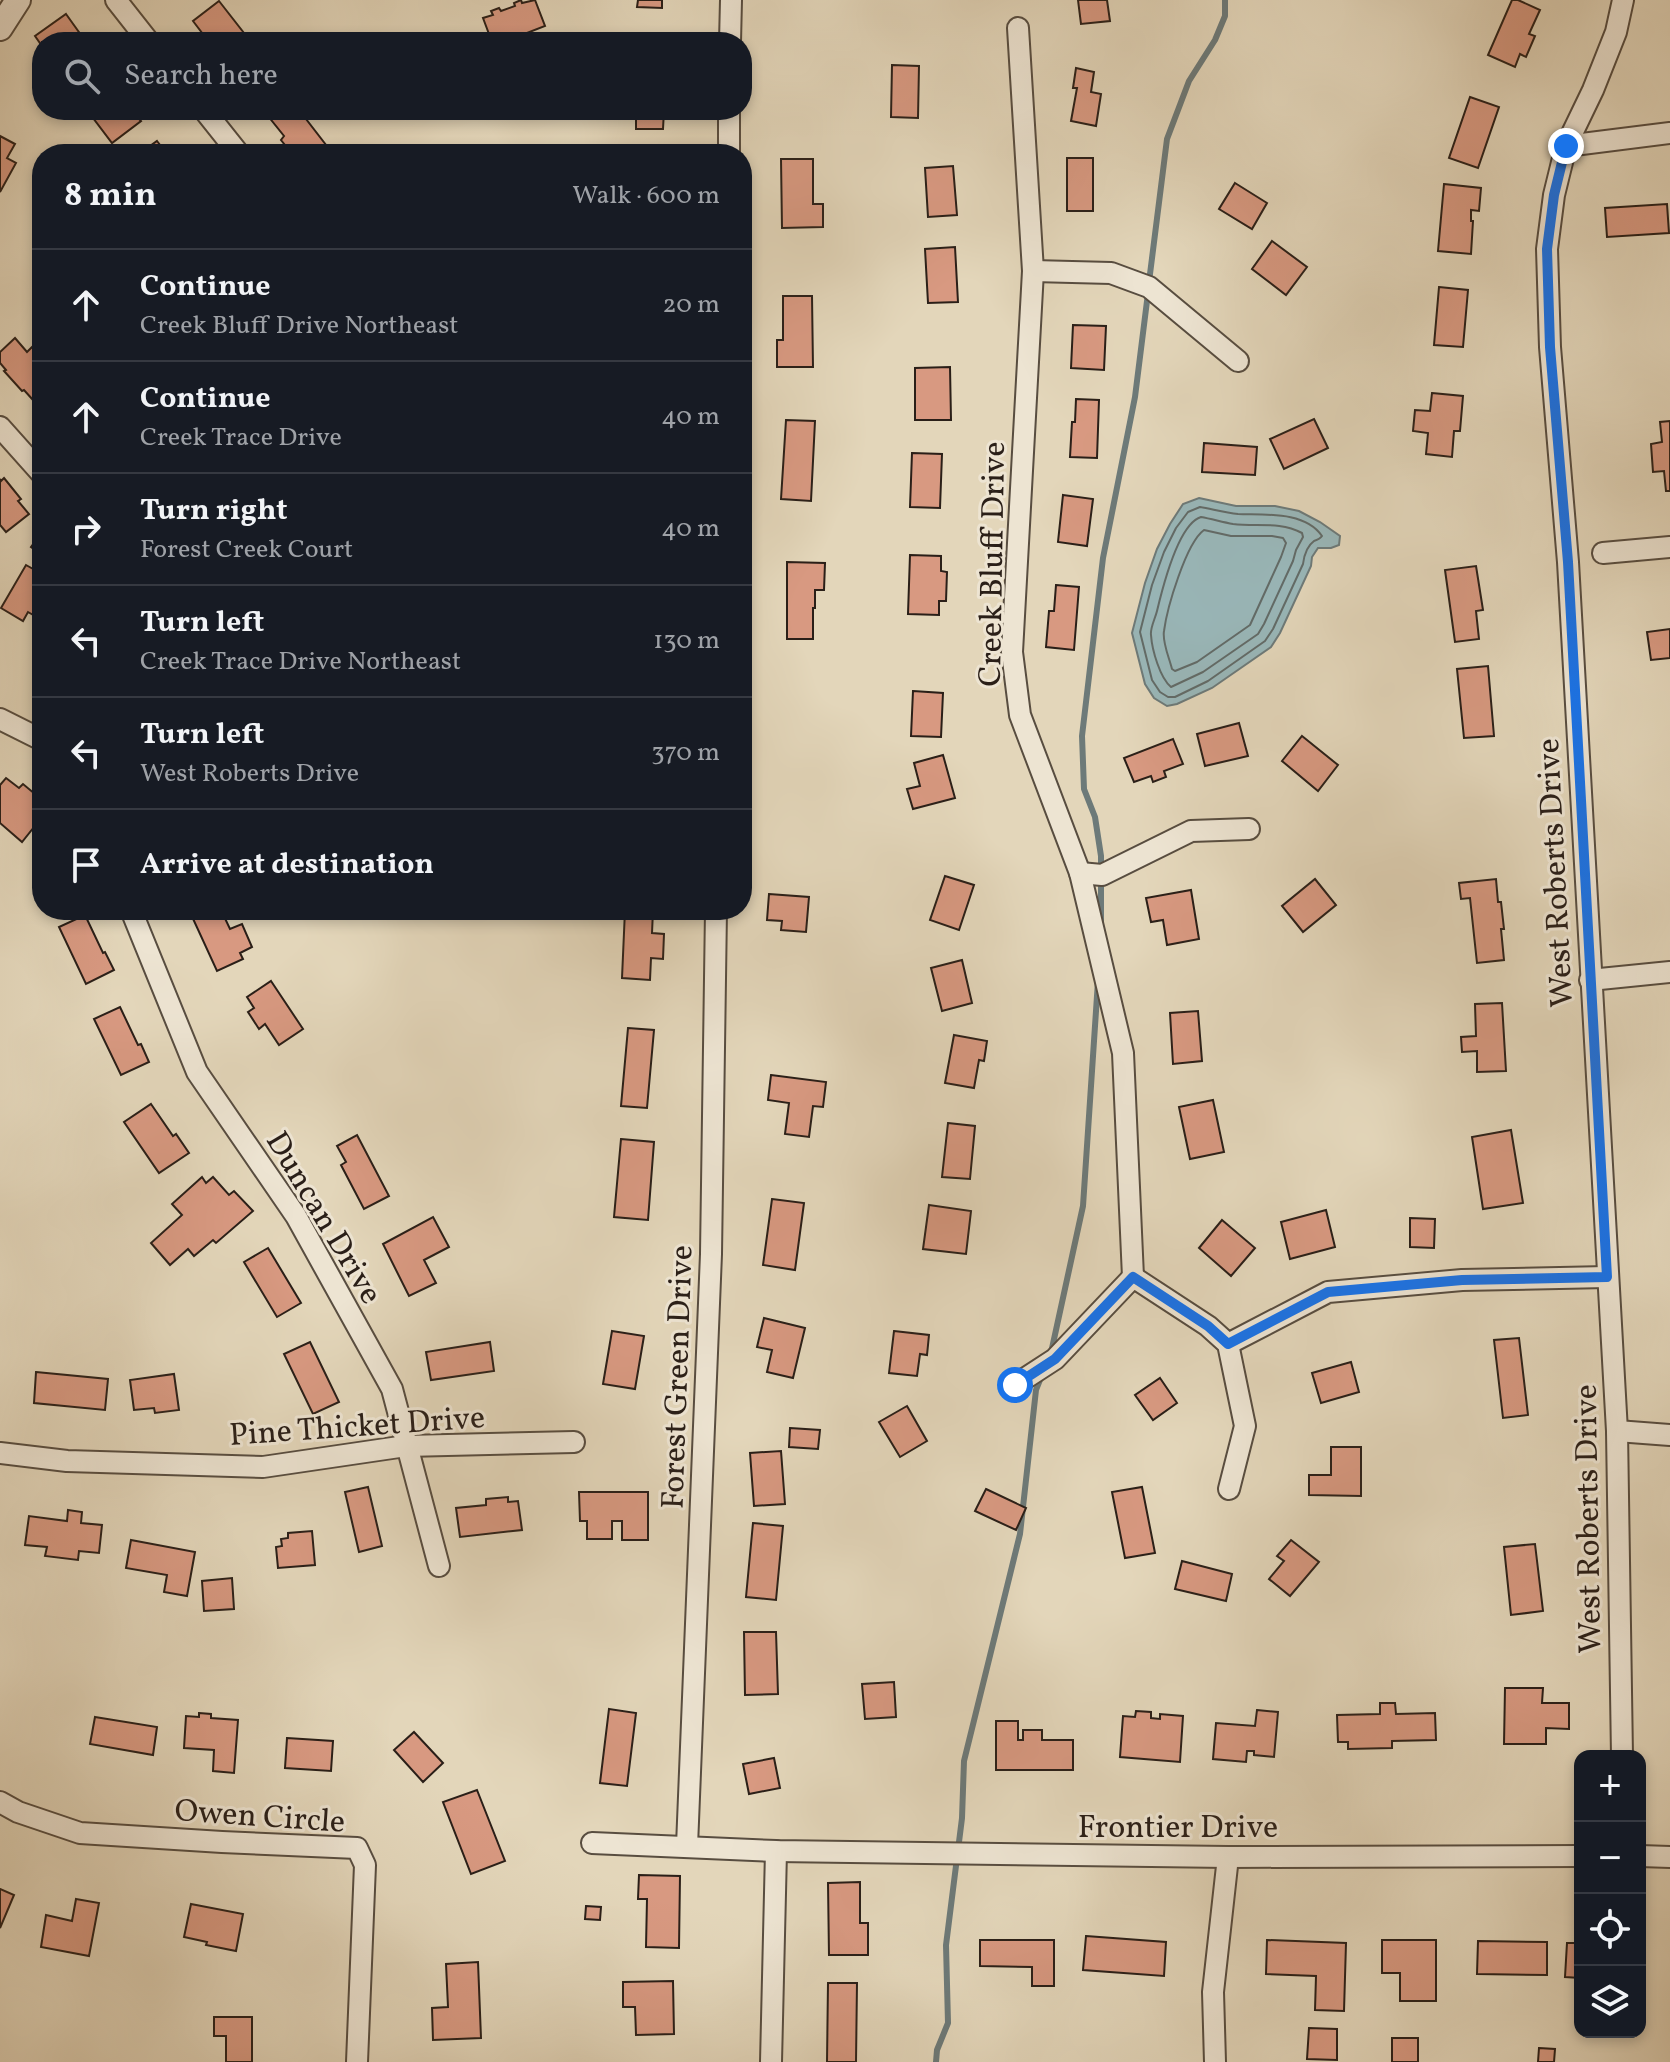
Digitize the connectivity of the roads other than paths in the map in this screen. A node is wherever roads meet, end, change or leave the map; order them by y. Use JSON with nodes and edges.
{"nodes":[{"id":1,"x":18,"y":0,"type":"edge"},
{"id":2,"x":116,"y":0,"type":"edge"},
{"id":3,"x":731,"y":0,"type":"edge"},
{"id":4,"x":1623,"y":0,"type":"edge"},
{"id":5,"x":0,"y":28,"type":"edge"},
{"id":6,"x":1018,"y":28,"type":"dead end"},
{"id":7,"x":141,"y":32,"type":"edge"},
{"id":8,"x":730,"y":32,"type":"edge"},
{"id":9,"x":212,"y":120,"type":"edge"},
{"id":10,"x":729,"y":120,"type":"edge"},
{"id":11,"x":1670,"y":133,"type":"edge"},
{"id":12,"x":231,"y":144,"type":"edge"},
{"id":13,"x":729,"y":144,"type":"edge"},
{"id":14,"x":1566,"y":146,"type":"junction"},
{"id":15,"x":1033,"y":271,"type":"junction"},
{"id":16,"x":1238,"y":361,"type":"dead end"},
{"id":17,"x":0,"y":427,"type":"edge"},
{"id":18,"x":32,"y":463,"type":"edge"},
{"id":19,"x":1670,"y":547,"type":"edge"},
{"id":20,"x":1603,"y":553,"type":"dead end"},
{"id":21,"x":0,"y":719,"type":"edge"},
{"id":22,"x":32,"y":735,"type":"edge"},
{"id":23,"x":1249,"y":829,"type":"dead end"},
{"id":24,"x":1080,"y":873,"type":"junction"},
{"id":25,"x":135,"y":920,"type":"edge"},
{"id":26,"x":716,"y":920,"type":"edge"},
{"id":27,"x":1670,"y":972,"type":"edge"},
{"id":28,"x":1590,"y":980,"type":"junction"},
{"id":29,"x":1133,"y":1277,"type":"junction"},
{"id":30,"x":1607,"y":1277,"type":"junction"},
{"id":31,"x":1228,"y":1344,"type":"junction"},
{"id":32,"x":1015,"y":1385,"type":"dead end"},
{"id":33,"x":1617,"y":1431,"type":"junction"},
{"id":34,"x":1670,"y":1435,"type":"edge"},
{"id":35,"x":574,"y":1442,"type":"dead end"},
{"id":36,"x":406,"y":1446,"type":"junction"},
{"id":37,"x":0,"y":1453,"type":"edge"},
{"id":38,"x":1229,"y":1489,"type":"dead end"},
{"id":39,"x":439,"y":1566,"type":"dead end"},
{"id":40,"x":1622,"y":1750,"type":"edge"},
{"id":41,"x":0,"y":1802,"type":"edge"},
{"id":42,"x":592,"y":1843,"type":"dead end"},
{"id":43,"x":687,"y":1846,"type":"junction"},
{"id":44,"x":776,"y":1851,"type":"junction"},
{"id":45,"x":1574,"y":1856,"type":"edge"},
{"id":46,"x":1646,"y":1856,"type":"edge"},
{"id":47,"x":1228,"y":1857,"type":"junction"},
{"id":48,"x":1670,"y":1857,"type":"edge"},
{"id":49,"x":357,"y":2062,"type":"edge"},
{"id":50,"x":771,"y":2062,"type":"edge"},
{"id":51,"x":1215,"y":2062,"type":"edge"}],
"edges":[{"from":1,"to":5,"type":"street"},
{"from":2,"to":7,"type":"street"},
{"from":3,"to":8,"type":"street"},
{"from":4,"to":14,"type":"street","name":"West Roberts Drive"},
{"from":6,"to":15,"type":"street","name":"Creek Bluff Drive"},
{"from":9,"to":12,"type":"street"},
{"from":10,"to":13,"type":"street"},
{"from":11,"to":14,"type":"street"},
{"from":14,"to":28,"type":"street","name":"West Roberts Drive"},
{"from":15,"to":16,"type":"street"},
{"from":15,"to":24,"type":"street","name":"Creek Bluff Drive"},
{"from":17,"to":18,"type":"street"},
{"from":19,"to":20,"type":"street"},
{"from":21,"to":22,"type":"street"},
{"from":23,"to":24,"type":"street"},
{"from":24,"to":29,"type":"street","name":"Creek Bluff Drive"},
{"from":25,"to":36,"type":"street","name":"Duncan Drive"},
{"from":26,"to":43,"type":"street","name":"Forest Green Drive"},
{"from":27,"to":28,"type":"street"},
{"from":28,"to":30,"type":"street","name":"West Roberts Drive"},
{"from":29,"to":31,"type":"street"},
{"from":29,"to":32,"type":"street"},
{"from":30,"to":31,"type":"street"},
{"from":30,"to":33,"type":"street","name":"West Roberts Drive"},
{"from":31,"to":38,"type":"street"},
{"from":33,"to":34,"type":"street"},
{"from":33,"to":40,"type":"street","name":"West Roberts Drive"},
{"from":35,"to":36,"type":"street","name":"Pine Thicket Drive"},
{"from":36,"to":37,"type":"street","name":"Pine Thicket Drive"},
{"from":36,"to":39,"type":"street","name":"Duncan Drive"},
{"from":41,"to":49,"type":"street","name":"Owen Circle"},
{"from":42,"to":43,"type":"street"},
{"from":43,"to":44,"type":"street","name":"Frontier Drive"},
{"from":44,"to":47,"type":"street","name":"Frontier Drive"},
{"from":44,"to":50,"type":"street"},
{"from":45,"to":47,"type":"street","name":"Frontier Drive"},
{"from":46,"to":48,"type":"street"},
{"from":47,"to":51,"type":"street"}]}
